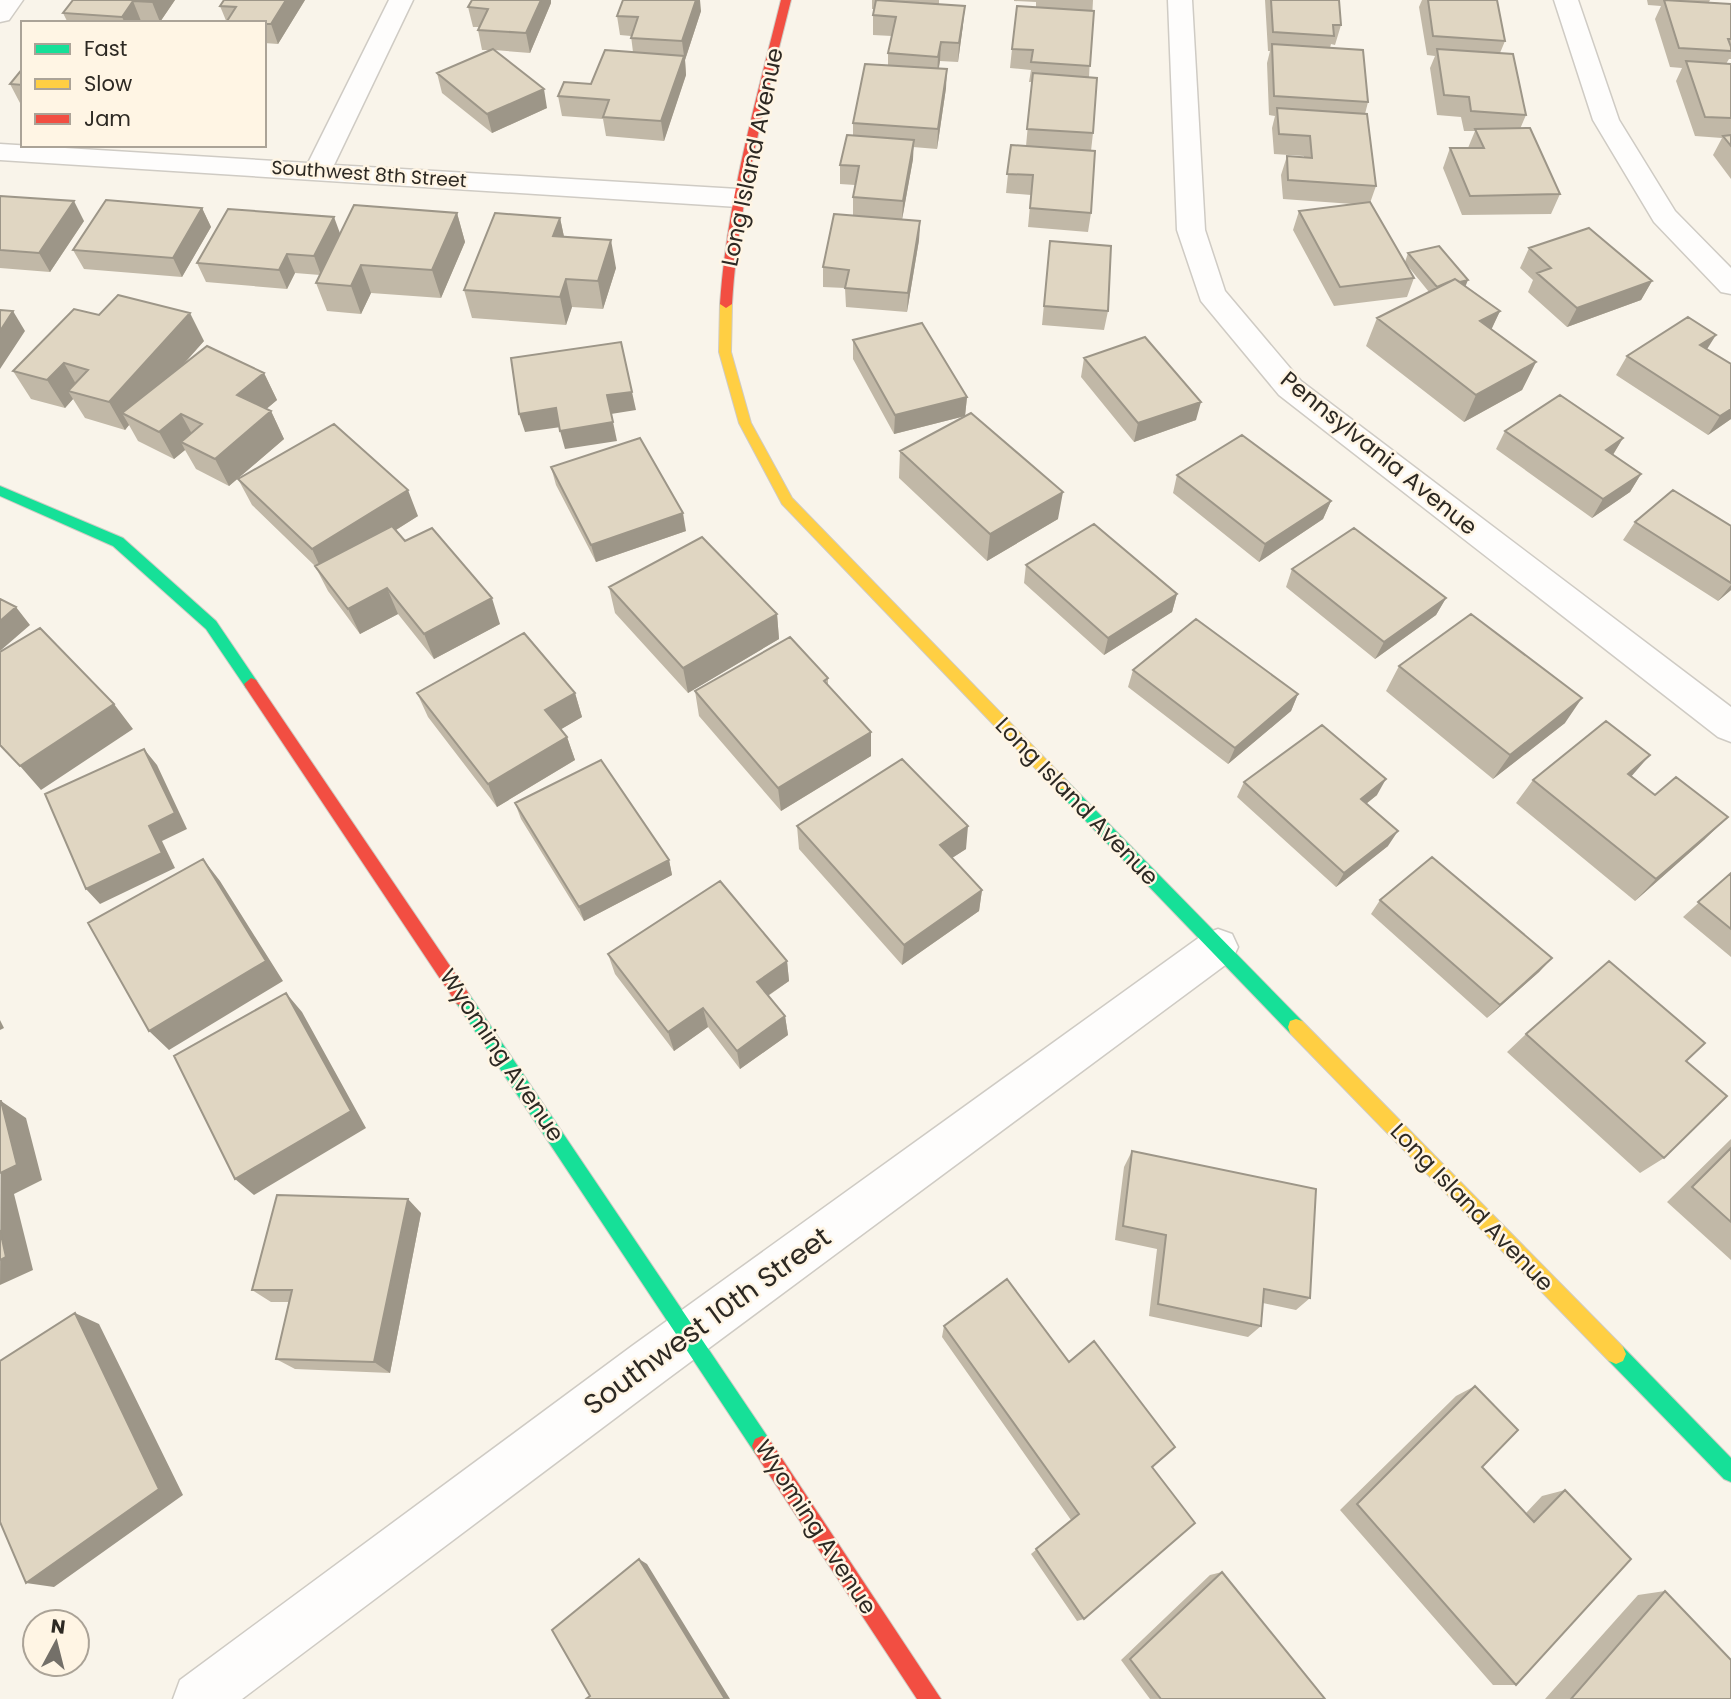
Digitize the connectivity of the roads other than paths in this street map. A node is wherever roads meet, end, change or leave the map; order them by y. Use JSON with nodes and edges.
{"nodes":[{"id":1,"x":11,"y":0,"type":"edge"},
{"id":2,"x":401,"y":0,"type":"edge"},
{"id":3,"x":786,"y":0,"type":"edge"},
{"id":4,"x":1180,"y":0,"type":"edge"},
{"id":5,"x":1566,"y":0,"type":"edge"},
{"id":6,"x":0,"y":15,"type":"edge"},
{"id":7,"x":0,"y":152,"type":"edge"},
{"id":8,"x":318,"y":170,"type":"junction"},
{"id":9,"x":738,"y":198,"type":"junction"},
{"id":10,"x":1731,"y":285,"type":"edge"},
{"id":11,"x":0,"y":491,"type":"edge"},
{"id":12,"x":1731,"y":727,"type":"edge"},
{"id":13,"x":1218,"y":947,"type":"junction"},
{"id":14,"x":689,"y":1334,"type":"junction"},
{"id":15,"x":1731,"y":1472,"type":"edge"},
{"id":16,"x":199,"y":1699,"type":"edge"},
{"id":17,"x":930,"y":1699,"type":"edge"}],
"edges":[{"from":1,"to":6,"type":"street"},
{"from":2,"to":8,"type":"street"},
{"from":3,"to":9,"type":"street","name":"Long Island Avenue"},
{"from":4,"to":12,"type":"street","name":"Pennsylvania Avenue"},
{"from":5,"to":10,"type":"street"},
{"from":7,"to":8,"type":"street","name":"Southwest 8th Street"},
{"from":8,"to":9,"type":"street","name":"Southwest 8th Street"},
{"from":9,"to":13,"type":"street","name":"Long Island Avenue"},
{"from":11,"to":14,"type":"street","name":"Wyoming Avenue"},
{"from":13,"to":14,"type":"street","name":"Southwest 10th Street"},
{"from":13,"to":15,"type":"street","name":"Long Island Avenue"},
{"from":14,"to":16,"type":"street","name":"Southwest 10th Street"},
{"from":14,"to":17,"type":"street","name":"Wyoming Avenue"}]}
